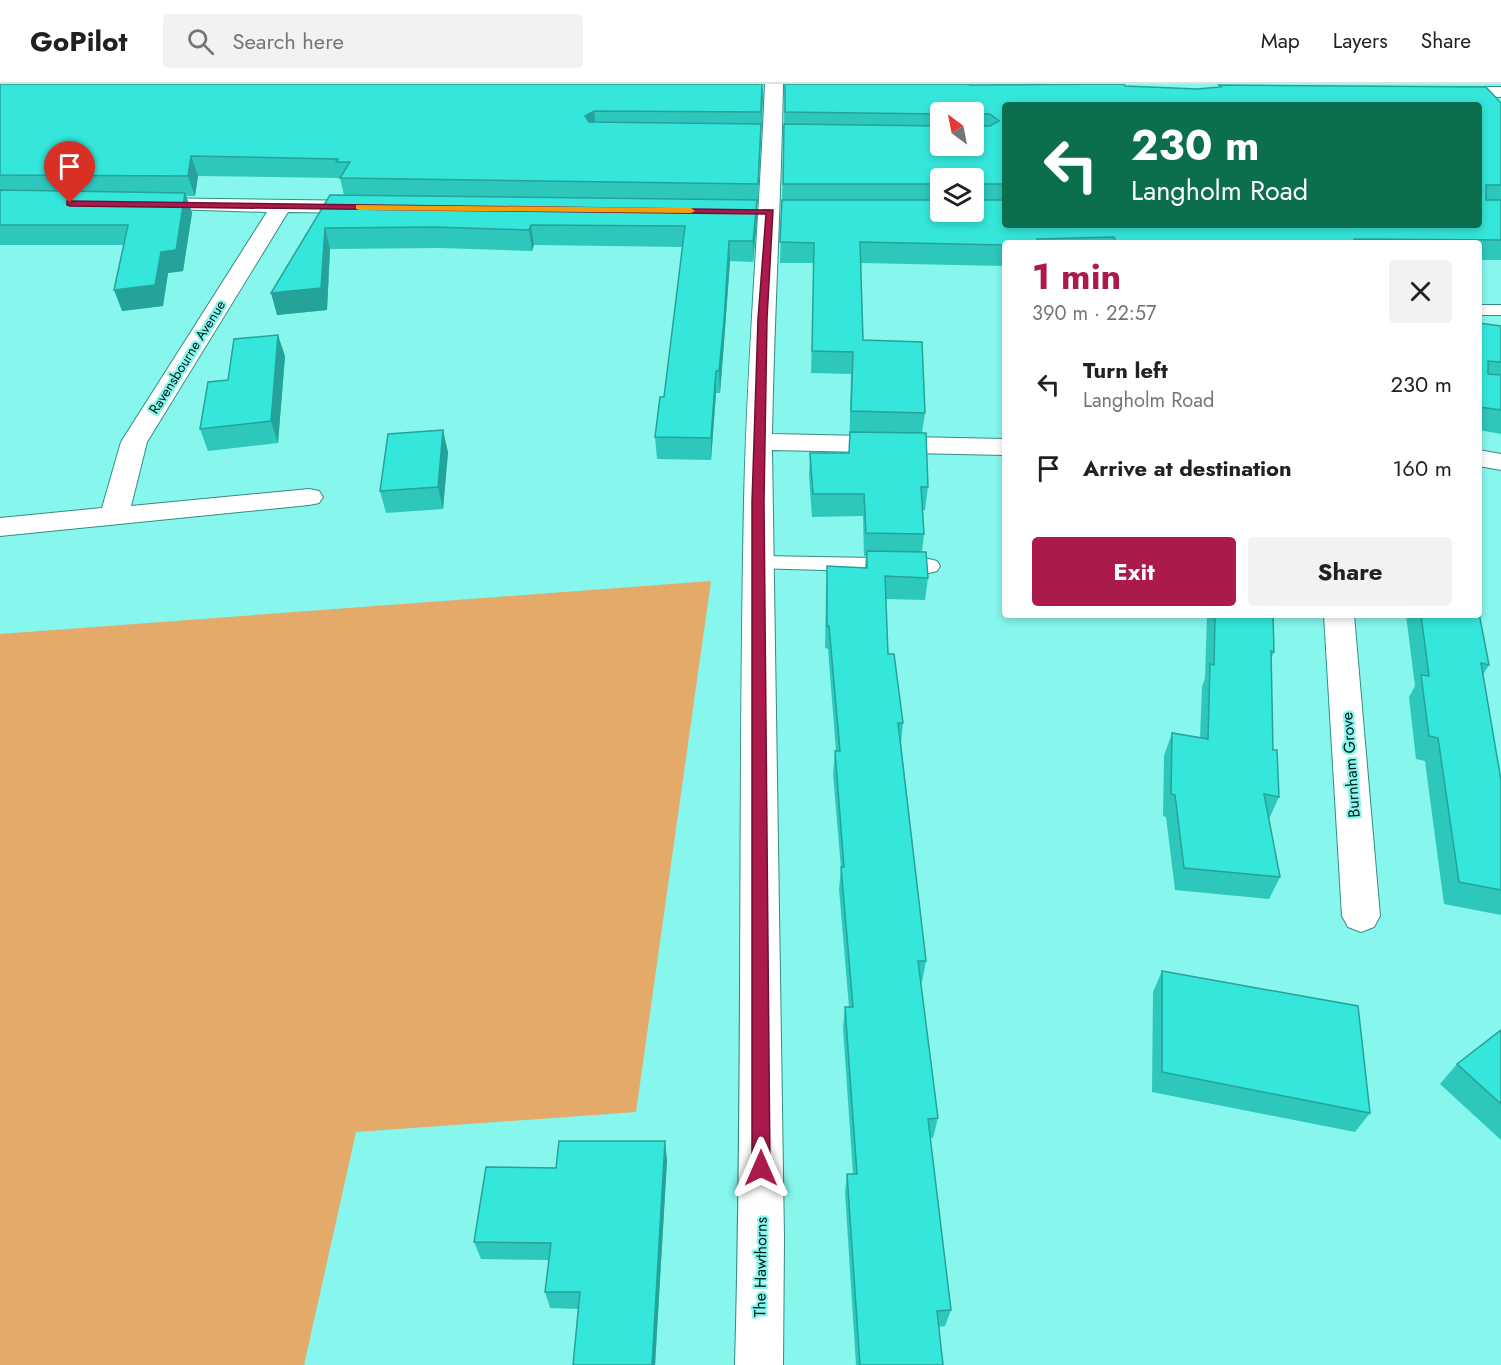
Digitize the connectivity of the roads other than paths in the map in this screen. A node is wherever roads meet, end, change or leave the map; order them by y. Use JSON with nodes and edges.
{"nodes":[{"id":1,"x":774,"y":87,"type":"edge"},
{"id":2,"x":1430,"y":92,"type":"edge"},
{"id":3,"x":1501,"y":92,"type":"edge"},
{"id":4,"x":129,"y":204,"type":"edge"},
{"id":5,"x":281,"y":206,"type":"junction"},
{"id":6,"x":388,"y":208,"type":"edge"},
{"id":7,"x":1482,"y":310,"type":"edge"},
{"id":8,"x":1501,"y":310,"type":"edge"},
{"id":9,"x":760,"y":441,"type":"junction"},
{"id":10,"x":1002,"y":447,"type":"edge"},
{"id":11,"x":1482,"y":459,"type":"edge"},
{"id":12,"x":1501,"y":462,"type":"edge"},
{"id":13,"x":309,"y":497,"type":"dead end"},
{"id":14,"x":114,"y":516,"type":"junction"},
{"id":15,"x":0,"y":527,"type":"edge"},
{"id":16,"x":759,"y":563,"type":"junction"},
{"id":17,"x":929,"y":566,"type":"edge"},
{"id":18,"x":1339,"y":618,"type":"edge"},
{"id":19,"x":1361,"y":916,"type":"dead end"},
{"id":20,"x":759,"y":1365,"type":"edge"}],
"edges":[{"from":1,"to":9,"type":"street","name":"The Hawthorns"},
{"from":2,"to":3,"type":"street"},
{"from":4,"to":5,"type":"street"},
{"from":5,"to":6,"type":"street"},
{"from":5,"to":14,"type":"street","name":"Ravensbourne Avenue"},
{"from":7,"to":8,"type":"lane"},
{"from":9,"to":10,"type":"street"},
{"from":9,"to":16,"type":"street","name":"The Hawthorns"},
{"from":11,"to":12,"type":"street"},
{"from":13,"to":14,"type":"street"},
{"from":14,"to":15,"type":"street"},
{"from":16,"to":17,"type":"lane"},
{"from":16,"to":20,"type":"street","name":"The Hawthorns"},
{"from":18,"to":19,"type":"street","name":"Burnham Grove"}]}
